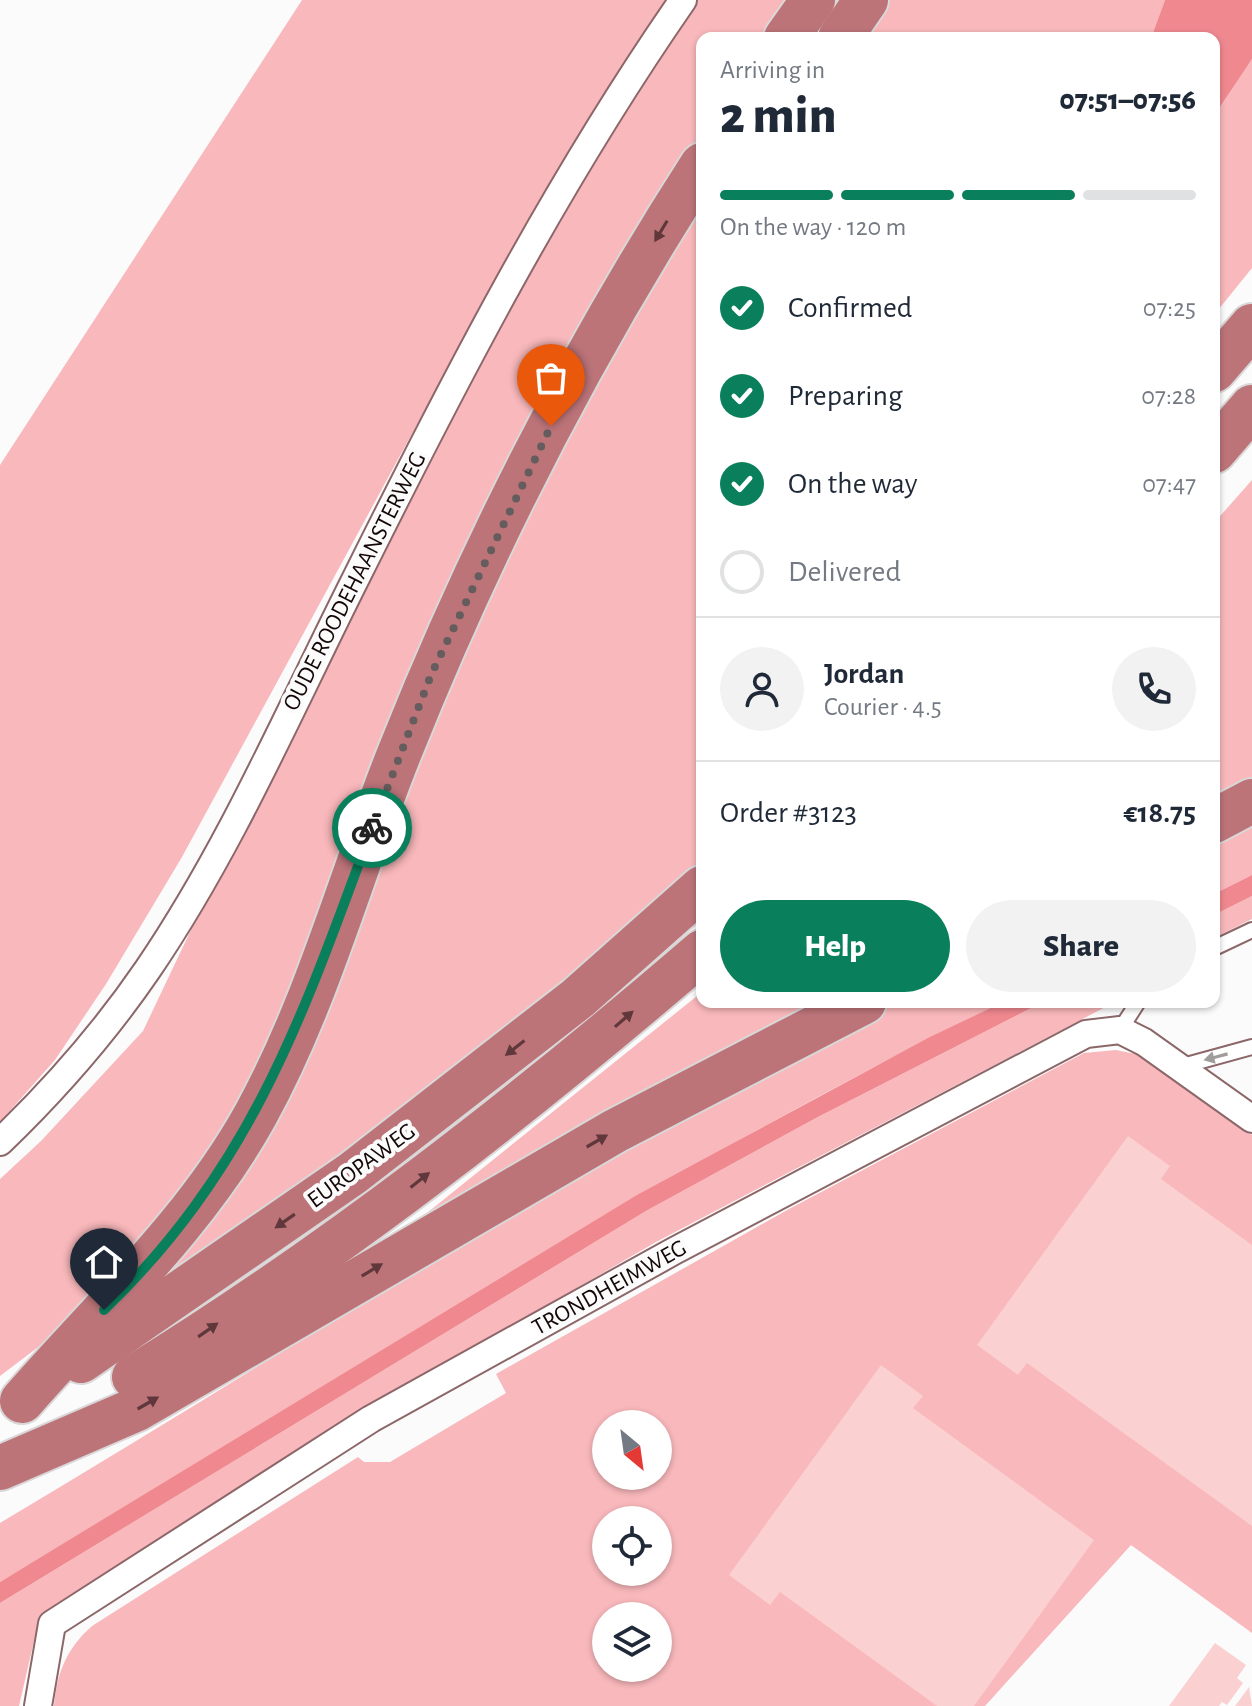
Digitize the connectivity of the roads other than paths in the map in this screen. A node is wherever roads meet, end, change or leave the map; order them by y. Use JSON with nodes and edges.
{"nodes":[{"id":1,"x":683,"y":0,"type":"edge"},
{"id":2,"x":813,"y":0,"type":"edge"},
{"id":3,"x":866,"y":0,"type":"edge"},
{"id":4,"x":790,"y":32,"type":"edge"},
{"id":5,"x":844,"y":32,"type":"edge"},
{"id":6,"x":696,"y":175,"type":"edge"},
{"id":7,"x":1252,"y":298,"type":"edge"},
{"id":8,"x":1252,"y":326,"type":"edge"},
{"id":9,"x":1220,"y":329,"type":"edge"},
{"id":10,"x":1220,"y":363,"type":"edge"},
{"id":11,"x":1252,"y":407,"type":"edge"},
{"id":12,"x":1220,"y":444,"type":"edge"},
{"id":13,"x":1252,"y":801,"type":"edge"},
{"id":14,"x":1220,"y":818,"type":"edge"},
{"id":15,"x":696,"y":893,"type":"edge"},
{"id":16,"x":1252,"y":930,"type":"edge"},
{"id":17,"x":1220,"y":945,"type":"edge"},
{"id":18,"x":696,"y":957,"type":"edge"},
{"id":19,"x":852,"y":1008,"type":"edge"},
{"id":20,"x":1134,"y":1008,"type":"edge"},
{"id":21,"x":1120,"y":1030,"type":"junction"},
{"id":22,"x":1252,"y":1047,"type":"edge"},
{"id":23,"x":1179,"y":1067,"type":"junction"},
{"id":24,"x":1252,"y":1119,"type":"edge"},
{"id":25,"x":0,"y":1142,"type":"edge"},
{"id":26,"x":11,"y":1408,"type":"edge"},
{"id":27,"x":0,"y":1461,"type":"edge"},
{"id":28,"x":0,"y":1468,"type":"edge"},
{"id":29,"x":38,"y":1706,"type":"edge"}],
"edges":[{"from":1,"to":25,"type":"street","name":"OUDE ROODEHAANSTERWEG"},
{"from":2,"to":4,"type":"highway"},
{"from":3,"to":5,"type":"highway"},
{"from":6,"to":26,"type":"highway","one_way":true},
{"from":7,"to":9,"type":"highway"},
{"from":8,"to":10,"type":"highway"},
{"from":11,"to":12,"type":"highway"},
{"from":13,"to":14,"type":"highway"},
{"from":15,"to":26,"type":"highway","name":"EUROPAWEG","one_way":true},
{"from":16,"to":17,"type":"lane"},
{"from":27,"to":18,"type":"highway","name":"EUROPAWEG","one_way":true},
{"from":28,"to":19,"type":"highway","one_way":true},
{"from":20,"to":21,"type":"lane"},
{"from":21,"to":23,"type":"street"},
{"from":21,"to":29,"type":"street","name":"TRONDHEIMWEG"},
{"from":22,"to":23,"type":"lane","one_way":true},
{"from":23,"to":24,"type":"street"}]}
